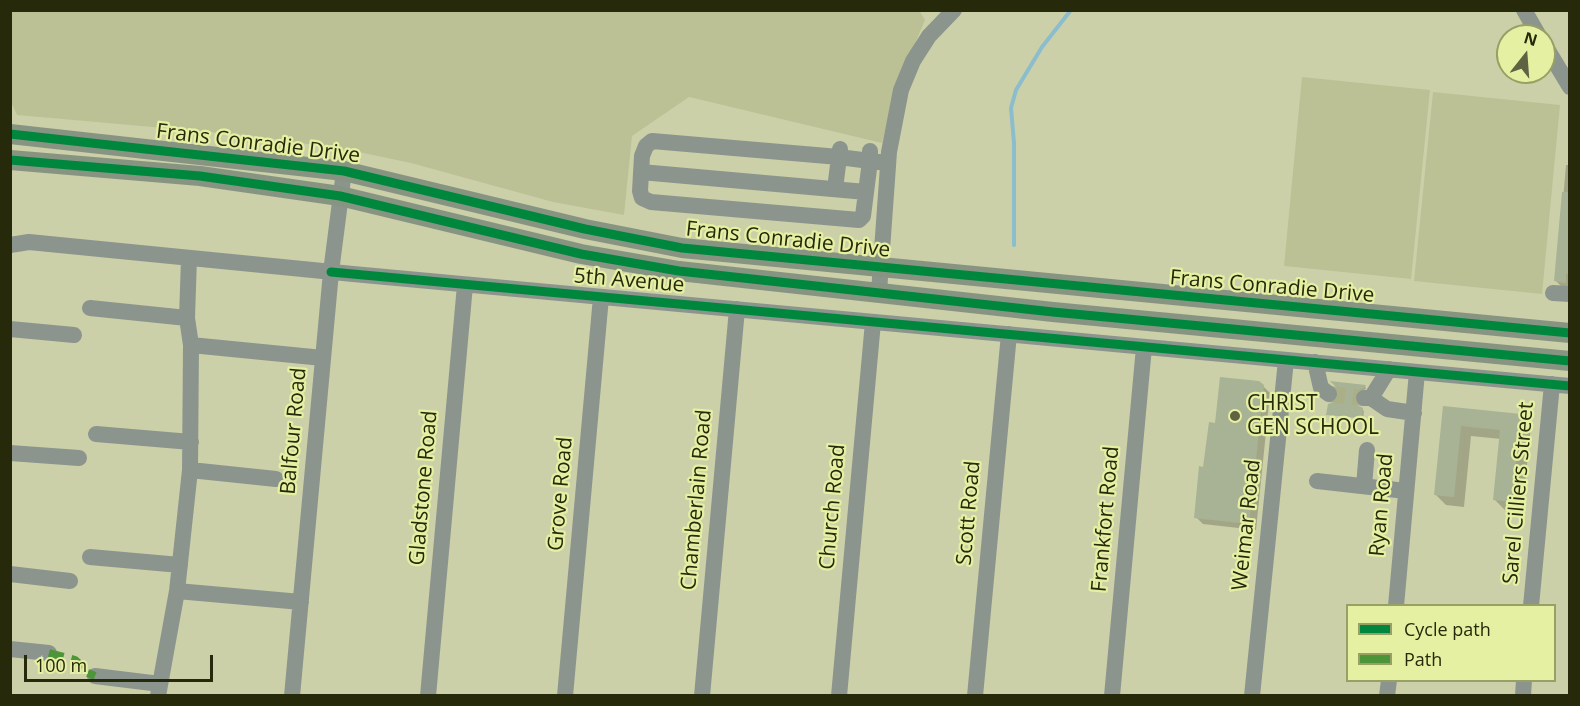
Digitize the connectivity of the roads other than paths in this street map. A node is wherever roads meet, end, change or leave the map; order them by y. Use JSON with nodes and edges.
{"nodes":[{"id":1,"x":954,"y":10,"type":"edge"},
{"id":2,"x":1524,"y":10,"type":"edge"},
{"id":3,"x":1532,"y":24,"type":"edge"},
{"id":4,"x":1556,"y":63,"type":"edge"},
{"id":5,"x":1569,"y":84,"type":"edge"},
{"id":6,"x":10,"y":134,"type":"edge"},
{"id":7,"x":870,"y":156,"type":"junction"},
{"id":8,"x":840,"y":157,"type":"junction"},
{"id":9,"x":888,"y":157,"type":"junction"},
{"id":10,"x":10,"y":160,"type":"edge"},
{"id":11,"x":344,"y":171,"type":"junction"},
{"id":12,"x":641,"y":172,"type":"junction"},
{"id":13,"x":835,"y":189,"type":"junction"},
{"id":14,"x":866,"y":192,"type":"junction"},
{"id":15,"x":340,"y":196,"type":"junction"},
{"id":16,"x":10,"y":245,"type":"edge"},
{"id":17,"x":189,"y":258,"type":"junction"},
{"id":18,"x":881,"y":268,"type":"junction"},
{"id":19,"x":331,"y":272,"type":"junction"},
{"id":20,"x":465,"y":285,"type":"junction"},
{"id":21,"x":879,"y":292,"type":"junction"},
{"id":22,"x":601,"y":297,"type":"junction"},
{"id":23,"x":90,"y":308,"type":"dead end"},
{"id":24,"x":737,"y":309,"type":"junction"},
{"id":25,"x":188,"y":318,"type":"junction"},
{"id":26,"x":873,"y":322,"type":"junction"},
{"id":27,"x":10,"y":329,"type":"edge"},
{"id":28,"x":1569,"y":333,"type":"edge"},
{"id":29,"x":1009,"y":334,"type":"junction"},
{"id":30,"x":74,"y":335,"type":"dead end"},
{"id":31,"x":191,"y":345,"type":"junction"},
{"id":32,"x":1144,"y":347,"type":"junction"},
{"id":33,"x":323,"y":358,"type":"junction"},
{"id":34,"x":1286,"y":360,"type":"junction"},
{"id":35,"x":1569,"y":361,"type":"edge"},
{"id":36,"x":1316,"y":362,"type":"junction"},
{"id":37,"x":1389,"y":369,"type":"junction"},
{"id":38,"x":1417,"y":372,"type":"junction"},
{"id":39,"x":1552,"y":384,"type":"junction"},
{"id":40,"x":1569,"y":386,"type":"edge"},
{"id":41,"x":1329,"y":394,"type":"dead end"},
{"id":42,"x":1413,"y":413,"type":"junction"},
{"id":43,"x":96,"y":434,"type":"dead end"},
{"id":44,"x":191,"y":442,"type":"junction"},
{"id":45,"x":1367,"y":450,"type":"dead end"},
{"id":46,"x":10,"y":453,"type":"edge"},
{"id":47,"x":79,"y":458,"type":"dead end"},
{"id":48,"x":189,"y":470,"type":"junction"},
{"id":49,"x":276,"y":479,"type":"dead end"},
{"id":50,"x":1317,"y":481,"type":"dead end"},
{"id":51,"x":1364,"y":486,"type":"junction"},
{"id":52,"x":1406,"y":490,"type":"junction"},
{"id":53,"x":90,"y":557,"type":"dead end"},
{"id":54,"x":180,"y":565,"type":"junction"},
{"id":55,"x":10,"y":574,"type":"edge"},
{"id":56,"x":70,"y":580,"type":"dead end"},
{"id":57,"x":177,"y":591,"type":"junction"},
{"id":58,"x":301,"y":602,"type":"junction"},
{"id":59,"x":1396,"y":604,"type":"edge"},
{"id":60,"x":1531,"y":604,"type":"edge"},
{"id":61,"x":10,"y":649,"type":"edge"},
{"id":62,"x":49,"y":653,"type":"dead end"},
{"id":63,"x":95,"y":676,"type":"dead end"},
{"id":64,"x":159,"y":690,"type":"edge"},
{"id":65,"x":292,"y":696,"type":"edge"},
{"id":66,"x":428,"y":696,"type":"edge"},
{"id":67,"x":565,"y":696,"type":"edge"},
{"id":68,"x":702,"y":696,"type":"edge"},
{"id":69,"x":839,"y":696,"type":"edge"},
{"id":70,"x":975,"y":696,"type":"edge"},
{"id":71,"x":1112,"y":696,"type":"edge"},
{"id":72,"x":1252,"y":696,"type":"edge"}],
"edges":[{"from":1,"to":9,"type":"street"},
{"from":2,"to":3,"type":"street"},
{"from":4,"to":5,"type":"street"},
{"from":6,"to":11,"type":"main road","name":"Frans Conradie Drive"},
{"from":7,"to":8,"type":"street"},
{"from":7,"to":9,"type":"street"},
{"from":7,"to":14,"type":"street"},
{"from":8,"to":12,"type":"street"},
{"from":8,"to":13,"type":"street"},
{"from":9,"to":18,"type":"street"},
{"from":10,"to":15,"type":"main road","name":"Frans Conradie Drive"},
{"from":11,"to":15,"type":"street","name":"Balfour Road"},
{"from":11,"to":18,"type":"main road","name":"Frans Conradie Drive"},
{"from":12,"to":13,"type":"street"},
{"from":12,"to":14,"type":"street"},
{"from":13,"to":14,"type":"street"},
{"from":15,"to":19,"type":"street","name":"Balfour Road"},
{"from":15,"to":21,"type":"main road","name":"Frans Conradie Drive"},
{"from":16,"to":17,"type":"street","name":"5th Avenue"},
{"from":17,"to":19,"type":"street","name":"5th Avenue"},
{"from":17,"to":25,"type":"street"},
{"from":18,"to":21,"type":"street"},
{"from":18,"to":28,"type":"main road","name":"Frans Conradie Drive"},
{"from":19,"to":20,"type":"street","name":"5th Avenue"},
{"from":19,"to":33,"type":"street","name":"Balfour Road"},
{"from":20,"to":22,"type":"street","name":"5th Avenue"},
{"from":20,"to":66,"type":"street","name":"Gladstone Road"},
{"from":21,"to":35,"type":"main road","name":"Frans Conradie Drive"},
{"from":22,"to":24,"type":"street","name":"5th Avenue"},
{"from":22,"to":67,"type":"street","name":"Grove Road"},
{"from":23,"to":25,"type":"street"},
{"from":24,"to":26,"type":"street","name":"5th Avenue"},
{"from":24,"to":68,"type":"street","name":"Chamberlain Road"},
{"from":25,"to":31,"type":"street"},
{"from":26,"to":29,"type":"street","name":"5th Avenue"},
{"from":26,"to":69,"type":"street","name":"Church Road"},
{"from":27,"to":30,"type":"street"},
{"from":29,"to":32,"type":"street","name":"5th Avenue"},
{"from":29,"to":70,"type":"street","name":"Scott Road"},
{"from":31,"to":33,"type":"street"},
{"from":31,"to":44,"type":"street"},
{"from":32,"to":34,"type":"street","name":"5th Avenue"},
{"from":32,"to":71,"type":"street","name":"Frankfort Road"},
{"from":33,"to":58,"type":"street","name":"Balfour Road"},
{"from":34,"to":36,"type":"street","name":"5th Avenue"},
{"from":34,"to":72,"type":"street","name":"Weimar Road"},
{"from":36,"to":37,"type":"street","name":"5th Avenue"},
{"from":36,"to":41,"type":"street"},
{"from":37,"to":38,"type":"street","name":"5th Avenue"},
{"from":37,"to":42,"type":"street"},
{"from":38,"to":39,"type":"street","name":"5th Avenue"},
{"from":38,"to":42,"type":"street","name":"Ryan Road"},
{"from":39,"to":40,"type":"street","name":"5th Avenue"},
{"from":39,"to":60,"type":"street","name":"Sarel Cilliers Street"},
{"from":42,"to":52,"type":"street","name":"Ryan Road"},
{"from":43,"to":44,"type":"street"},
{"from":44,"to":48,"type":"street"},
{"from":45,"to":51,"type":"street"},
{"from":46,"to":47,"type":"street"},
{"from":48,"to":49,"type":"street"},
{"from":48,"to":54,"type":"street"},
{"from":50,"to":51,"type":"street"},
{"from":51,"to":52,"type":"street"},
{"from":52,"to":59,"type":"street","name":"Ryan Road"},
{"from":53,"to":54,"type":"street"},
{"from":54,"to":57,"type":"street"},
{"from":55,"to":56,"type":"street"},
{"from":57,"to":58,"type":"street"},
{"from":57,"to":64,"type":"street"},
{"from":58,"to":65,"type":"street","name":"Balfour Road"},
{"from":61,"to":62,"type":"street"},
{"from":63,"to":64,"type":"street"}]}
